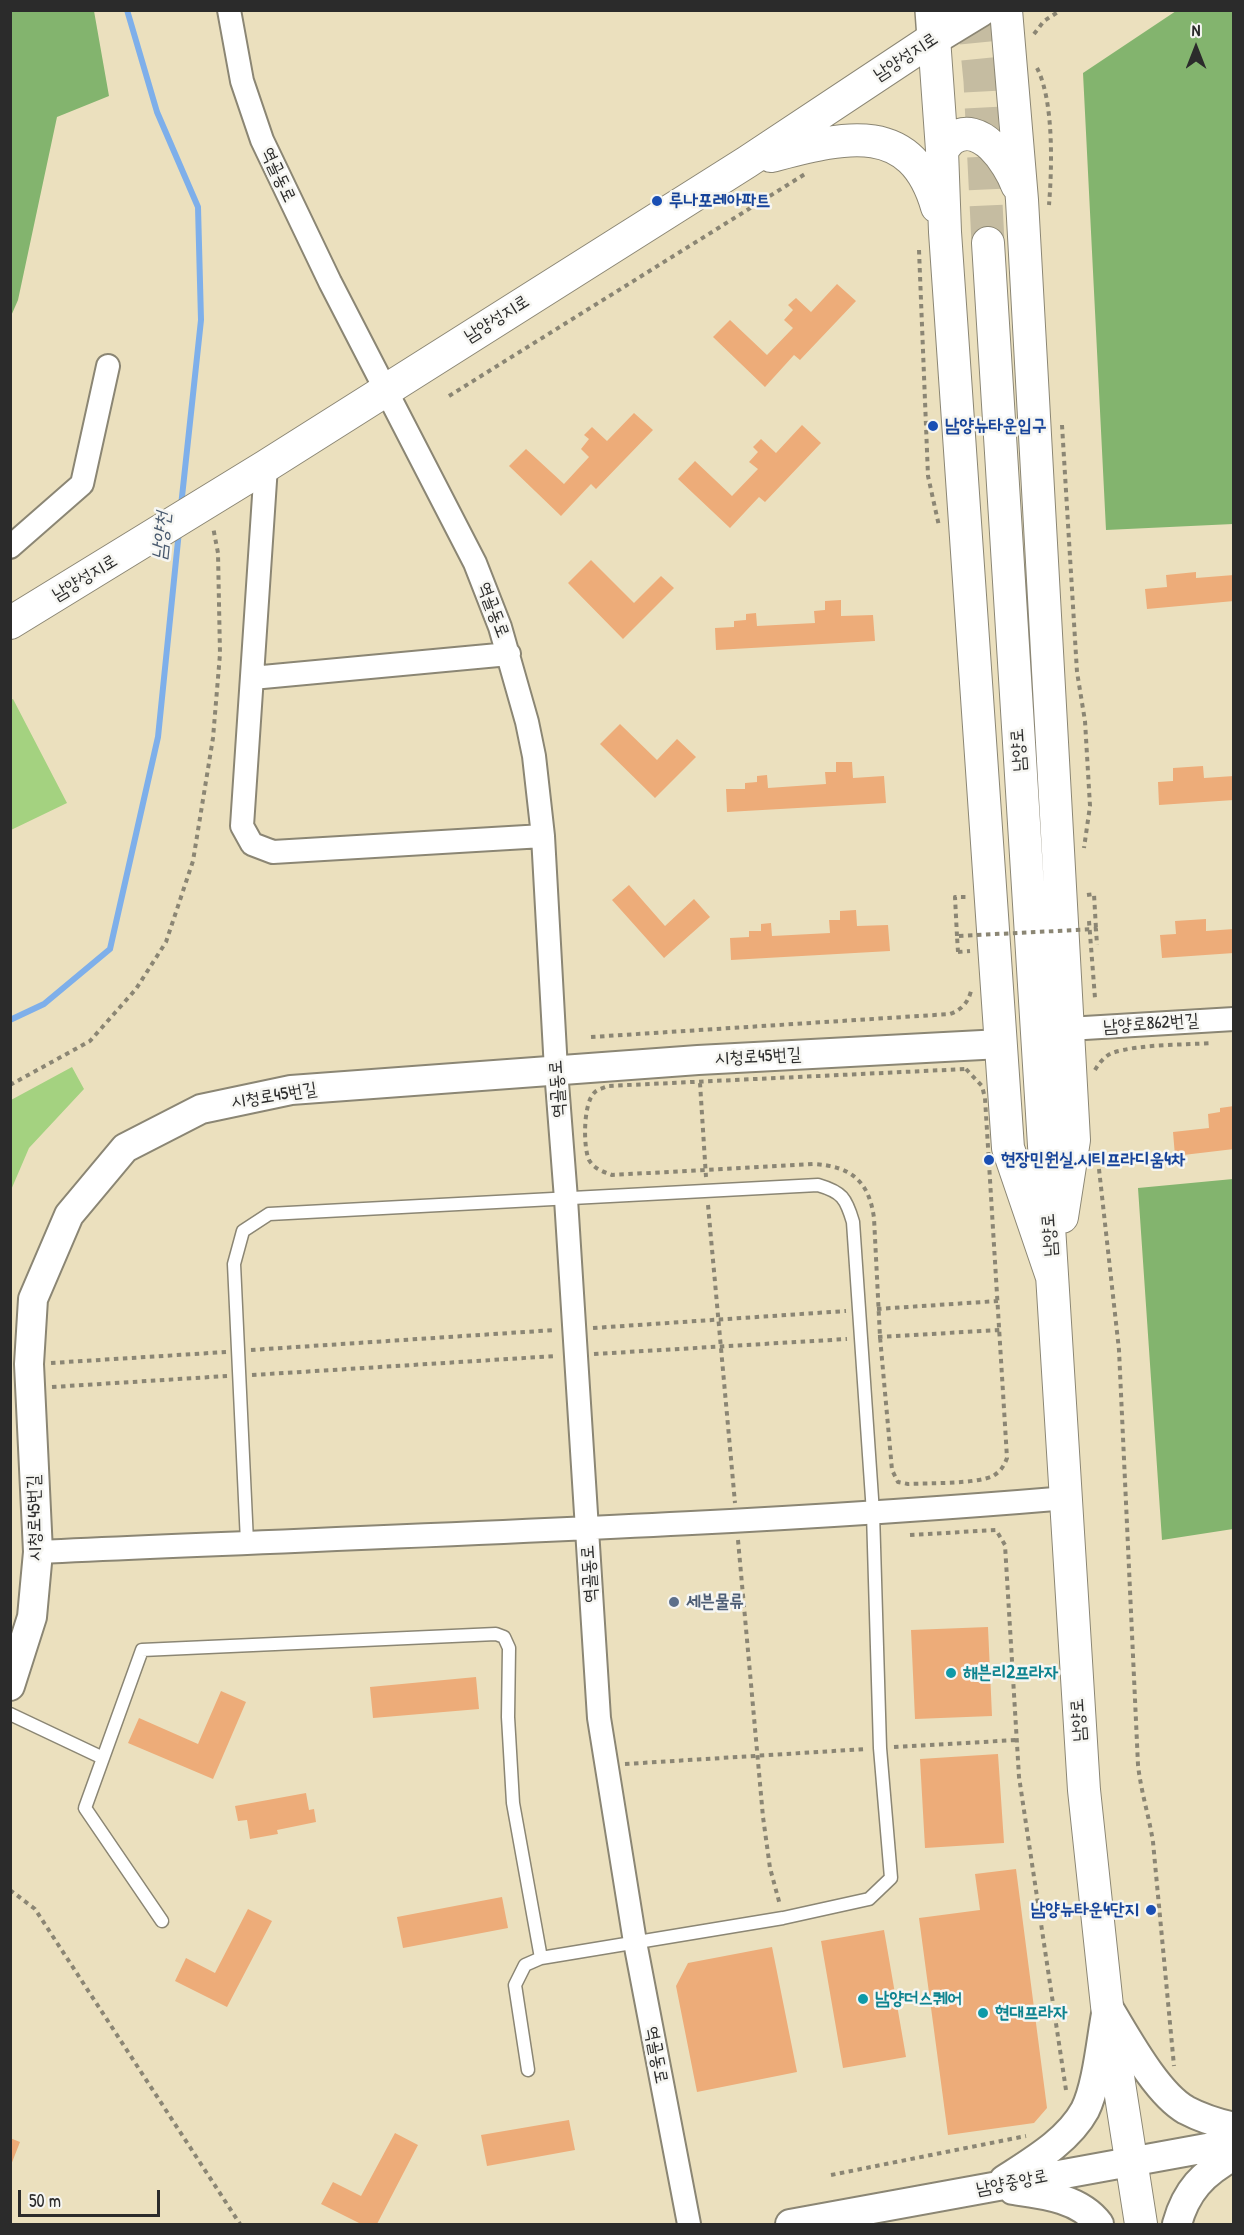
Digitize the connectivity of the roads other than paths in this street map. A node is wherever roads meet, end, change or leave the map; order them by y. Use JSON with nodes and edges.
{"nodes":[{"id":1,"x":229,"y":10,"type":"edge"},
{"id":2,"x":980,"y":10,"type":"edge"},
{"id":3,"x":1006,"y":10,"type":"edge"},
{"id":4,"x":933,"y":24,"type":"edge"},
{"id":5,"x":942,"y":150,"type":"junction"},
{"id":6,"x":747,"y":162,"type":"junction"},
{"id":7,"x":1035,"y":208,"type":"junction"},
{"id":8,"x":932,"y":235,"type":"junction"},
{"id":9,"x":987,"y":243,"type":"tunnel mouth"},
{"id":10,"x":108,"y":366,"type":"dead end"},
{"id":11,"x":384,"y":389,"type":"junction"},
{"id":12,"x":266,"y":466,"type":"junction"},
{"id":13,"x":10,"y":547,"type":"edge"},
{"id":14,"x":11,"y":623,"type":"edge"},
{"id":15,"x":509,"y":654,"type":"junction"},
{"id":16,"x":252,"y":678,"type":"junction"},
{"id":17,"x":543,"y":836,"type":"junction"},
{"id":18,"x":1233,"y":1019,"type":"edge"},
{"id":19,"x":1068,"y":1029,"type":"junction"},
{"id":20,"x":1001,"y":1044,"type":"junction"},
{"id":21,"x":556,"y":1070,"type":"junction"},
{"id":22,"x":566,"y":1199,"type":"junction"},
{"id":23,"x":1052,"y":1277,"type":"junction"},
{"id":24,"x":1067,"y":1498,"type":"junction"},
{"id":25,"x":873,"y":1513,"type":"junction"},
{"id":26,"x":587,"y":1527,"type":"junction"},
{"id":27,"x":247,"y":1542,"type":"junction"},
{"id":28,"x":38,"y":1552,"type":"junction"},
{"id":29,"x":10,"y":1686,"type":"edge"},
{"id":30,"x":10,"y":1714,"type":"edge"},
{"id":31,"x":103,"y":1758,"type":"junction"},
{"id":32,"x":162,"y":1921,"type":"dead end"},
{"id":33,"x":635,"y":1942,"type":"junction"},
{"id":34,"x":541,"y":1958,"type":"junction"},
{"id":35,"x":1107,"y":2006,"type":"junction"},
{"id":36,"x":528,"y":2070,"type":"dead end"},
{"id":37,"x":1233,"y":2127,"type":"edge"},
{"id":38,"x":1233,"y":2143,"type":"edge"},
{"id":39,"x":1233,"y":2156,"type":"edge"},
{"id":40,"x":1130,"y":2161,"type":"junction"},
{"id":41,"x":993,"y":2187,"type":"junction"},
{"id":42,"x":689,"y":2224,"type":"edge"},
{"id":43,"x":790,"y":2224,"type":"edge"},
{"id":44,"x":1099,"y":2224,"type":"edge"},
{"id":45,"x":1141,"y":2224,"type":"edge"},
{"id":46,"x":1177,"y":2224,"type":"edge"}],
"edges":[{"from":1,"to":11,"type":"street","name":"역골동로"},
{"from":2,"to":4,"type":"main road","name":"남양성지로"},
{"from":3,"to":7,"type":"main road"},
{"from":4,"to":5,"type":"main road"},
{"from":4,"to":6,"type":"main road","name":"남양성지로"},
{"from":5,"to":7,"type":"main road"},
{"from":5,"to":8,"type":"main road"},
{"from":6,"to":8,"type":"main road"},
{"from":6,"to":11,"type":"main road","name":"남양성지로"},
{"from":7,"to":19,"type":"main road"},
{"from":8,"to":20,"type":"main road"},
{"from":9,"to":23,"type":"main road","name":"남양로"},
{"from":10,"to":13,"type":"street"},
{"from":11,"to":12,"type":"main road","name":"남양성지로"},
{"from":11,"to":15,"type":"street","name":"역골동로"},
{"from":12,"to":14,"type":"main road","name":"남양성지로"},
{"from":12,"to":16,"type":"street"},
{"from":15,"to":16,"type":"street"},
{"from":15,"to":17,"type":"street","name":"역골동로"},
{"from":16,"to":17,"type":"street"},
{"from":17,"to":21,"type":"street","name":"역골동로"},
{"from":18,"to":19,"type":"street","name":"남양로862번길"},
{"from":19,"to":23,"type":"main road"},
{"from":20,"to":21,"type":"street","name":"시청로45번길"},
{"from":20,"to":23,"type":"main road"},
{"from":21,"to":22,"type":"street","name":"역골동로"},
{"from":21,"to":28,"type":"street","name":"시청로45번길"},
{"from":22,"to":25,"type":"lane"},
{"from":22,"to":26,"type":"street","name":"역골동로"},
{"from":22,"to":27,"type":"lane"},
{"from":23,"to":24,"type":"main road","name":"남양로"},
{"from":24,"to":25,"type":"street"},
{"from":24,"to":35,"type":"main road","name":"남양로"},
{"from":25,"to":26,"type":"street"},
{"from":25,"to":33,"type":"lane"},
{"from":26,"to":27,"type":"street"},
{"from":26,"to":33,"type":"street","name":"역골동로"},
{"from":27,"to":28,"type":"street"},
{"from":28,"to":29,"type":"street","name":"시청로45번길"},
{"from":30,"to":31,"type":"lane"},
{"from":31,"to":32,"type":"lane"},
{"from":31,"to":34,"type":"lane"},
{"from":33,"to":34,"type":"lane"},
{"from":33,"to":42,"type":"street","name":"역골동로"},
{"from":34,"to":36,"type":"lane"},
{"from":35,"to":37,"type":"street"},
{"from":35,"to":40,"type":"main road","name":"남양로"},
{"from":35,"to":41,"type":"street"},
{"from":38,"to":40,"type":"street","name":"남양중앙로"},
{"from":39,"to":46,"type":"street"},
{"from":40,"to":41,"type":"street","name":"남양중앙로"},
{"from":40,"to":45,"type":"main road","name":"남양로"},
{"from":41,"to":43,"type":"street","name":"남양중앙로"},
{"from":41,"to":44,"type":"street"}]}
